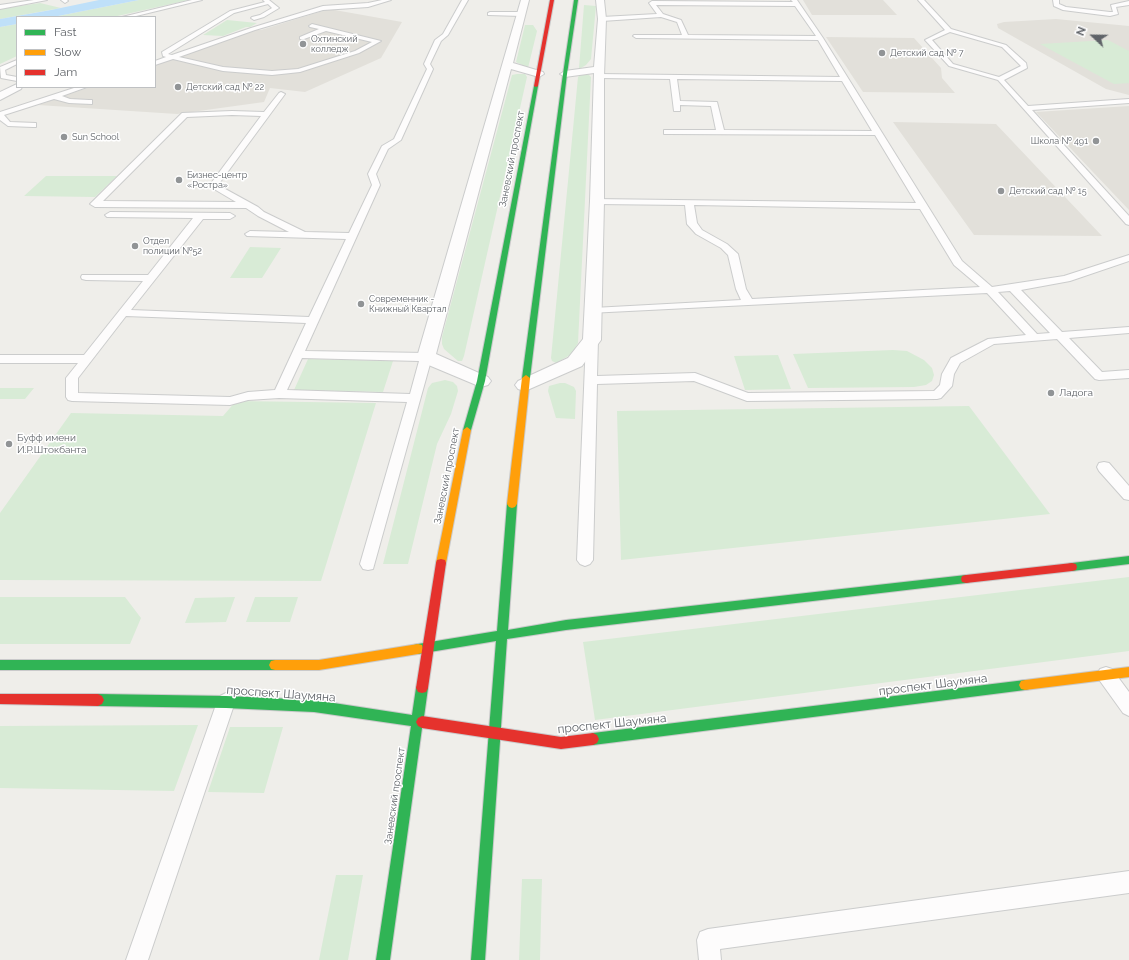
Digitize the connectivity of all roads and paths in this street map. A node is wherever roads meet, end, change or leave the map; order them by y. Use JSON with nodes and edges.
{"nodes":[{"id":1,"x":44,"y":0,"type":"edge"},
{"id":2,"x":199,"y":0,"type":"edge"},
{"id":3,"x":388,"y":0,"type":"edge"},
{"id":4,"x":465,"y":0,"type":"edge"},
{"id":5,"x":525,"y":0,"type":"edge"},
{"id":6,"x":552,"y":0,"type":"edge"},
{"id":7,"x":576,"y":0,"type":"edge"},
{"id":8,"x":600,"y":0,"type":"edge"},
{"id":9,"x":921,"y":0,"type":"edge"},
{"id":10,"x":1056,"y":0,"type":"edge"},
{"id":11,"x":267,"y":1,"type":"edge"},
{"id":12,"x":795,"y":2,"type":"edge"},
{"id":13,"x":1129,"y":4,"type":"edge"},
{"id":14,"x":0,"y":7,"type":"edge"},
{"id":15,"x":490,"y":14,"type":"dead end"},
{"id":16,"x":521,"y":14,"type":"junction"},
{"id":17,"x":661,"y":15,"type":"junction"},
{"id":18,"x":129,"y":16,"type":"edge"},
{"id":19,"x":254,"y":18,"type":"dead end"},
{"id":20,"x":286,"y":19,"type":"junction"},
{"id":21,"x":602,"y":19,"type":"junction"},
{"id":22,"x":299,"y":22,"type":"dead end"},
{"id":23,"x":312,"y":26,"type":"dead end"},
{"id":24,"x":325,"y":29,"type":"junction"},
{"id":25,"x":949,"y":30,"type":"junction"},
{"id":26,"x":636,"y":36,"type":"dead end"},
{"id":27,"x":686,"y":36,"type":"junction"},
{"id":28,"x":302,"y":38,"type":"dead end"},
{"id":29,"x":820,"y":38,"type":"junction"},
{"id":30,"x":172,"y":57,"type":"junction"},
{"id":31,"x":16,"y":62,"type":"edge"},
{"id":32,"x":156,"y":63,"type":"edge"},
{"id":33,"x":507,"y":65,"type":"junction"},
{"id":34,"x":272,"y":72,"type":"junction"},
{"id":35,"x":599,"y":72,"type":"junction"},
{"id":36,"x":539,"y":74,"type":"junction"},
{"id":37,"x":565,"y":74,"type":"junction"},
{"id":38,"x":673,"y":77,"type":"junction"},
{"id":39,"x":16,"y":79,"type":"edge"},
{"id":40,"x":845,"y":79,"type":"junction"},
{"id":41,"x":1000,"y":79,"type":"junction"},
{"id":42,"x":280,"y":82,"type":"dead end"},
{"id":43,"x":16,"y":88,"type":"edge"},
{"id":44,"x":81,"y":88,"type":"edge"},
{"id":45,"x":281,"y":94,"type":"dead end"},
{"id":46,"x":0,"y":97,"type":"edge"},
{"id":47,"x":55,"y":97,"type":"junction"},
{"id":48,"x":1129,"y":101,"type":"edge"},
{"id":49,"x":89,"y":102,"type":"dead end"},
{"id":50,"x":1025,"y":108,"type":"junction"},
{"id":51,"x":267,"y":114,"type":"junction"},
{"id":52,"x":0,"y":115,"type":"edge"},
{"id":53,"x":33,"y":125,"type":"dead end"},
{"id":54,"x":667,"y":132,"type":"dead end"},
{"id":55,"x":721,"y":133,"type":"junction"},
{"id":56,"x":878,"y":133,"type":"junction"},
{"id":57,"x":597,"y":201,"type":"junction"},
{"id":58,"x":689,"y":202,"type":"junction"},
{"id":59,"x":248,"y":205,"type":"junction"},
{"id":60,"x":923,"y":206,"type":"junction"},
{"id":61,"x":110,"y":215,"type":"dead end"},
{"id":62,"x":200,"y":216,"type":"junction"},
{"id":63,"x":230,"y":216,"type":"dead end"},
{"id":64,"x":1129,"y":222,"type":"edge"},
{"id":65,"x":250,"y":234,"type":"dead end"},
{"id":66,"x":303,"y":235,"type":"junction"},
{"id":67,"x":352,"y":236,"type":"junction"},
{"id":68,"x":1129,"y":258,"type":"edge"},
{"id":69,"x":86,"y":277,"type":"dead end"},
{"id":70,"x":151,"y":278,"type":"junction"},
{"id":71,"x":1014,"y":288,"type":"junction"},
{"id":72,"x":990,"y":290,"type":"junction"},
{"id":73,"x":748,"y":303,"type":"junction"},
{"id":74,"x":593,"y":310,"type":"junction"},
{"id":75,"x":124,"y":313,"type":"junction"},
{"id":76,"x":313,"y":320,"type":"junction"},
{"id":77,"x":1129,"y":330,"type":"edge"},
{"id":78,"x":1059,"y":336,"type":"junction"},
{"id":79,"x":1035,"y":338,"type":"junction"},
{"id":80,"x":592,"y":340,"type":"junction"},
{"id":81,"x":297,"y":354,"type":"junction"},
{"id":82,"x":426,"y":356,"type":"junction"},
{"id":83,"x":0,"y":359,"type":"edge"},
{"id":84,"x":87,"y":359,"type":"junction"},
{"id":85,"x":1129,"y":374,"type":"edge"},
{"id":86,"x":591,"y":380,"type":"junction"},
{"id":87,"x":481,"y":381,"type":"junction"},
{"id":88,"x":525,"y":384,"type":"junction"},
{"id":89,"x":279,"y":394,"type":"junction"},
{"id":90,"x":415,"y":398,"type":"junction"},
{"id":91,"x":1104,"y":467,"type":"dead end"},
{"id":92,"x":1129,"y":495,"type":"edge"},
{"id":93,"x":585,"y":560,"type":"dead end"},
{"id":94,"x":1129,"y":560,"type":"edge"},
{"id":95,"x":368,"y":564,"type":"dead end"},
{"id":96,"x":502,"y":635,"type":"junction"},
{"id":97,"x":427,"y":649,"type":"junction"},
{"id":98,"x":0,"y":665,"type":"edge"},
{"id":99,"x":1129,"y":672,"type":"edge"},
{"id":100,"x":1106,"y":675,"type":"junction"},
{"id":101,"x":0,"y":699,"type":"edge"},
{"id":102,"x":226,"y":702,"type":"junction"},
{"id":103,"x":1129,"y":707,"type":"edge"},
{"id":104,"x":417,"y":722,"type":"junction"},
{"id":105,"x":496,"y":733,"type":"junction"},
{"id":106,"x":1129,"y":882,"type":"edge"},
{"id":107,"x":137,"y":960,"type":"edge"},
{"id":108,"x":383,"y":960,"type":"edge"},
{"id":109,"x":478,"y":960,"type":"edge"},
{"id":110,"x":710,"y":960,"type":"edge"}],
"edges":[{"from":1,"to":14,"type":"lane"},
{"from":2,"to":18,"type":"lane"},
{"from":3,"to":20,"type":"lane"},
{"from":4,"to":67,"type":"lane"},
{"from":5,"to":16,"type":"street"},
{"from":6,"to":36,"type":"main road","name":"Заневский проспект"},
{"from":7,"to":37,"type":"main road"},
{"from":8,"to":21,"type":"street"},
{"from":9,"to":25,"type":"lane"},
{"from":10,"to":13,"type":"lane"},
{"from":11,"to":19,"type":"lane"},
{"from":11,"to":30,"type":"lane"},
{"from":12,"to":17,"type":"lane"},
{"from":12,"to":29,"type":"lane"},
{"from":15,"to":16,"type":"lane"},
{"from":16,"to":33,"type":"street"},
{"from":17,"to":21,"type":"lane"},
{"from":17,"to":27,"type":"lane"},
{"from":20,"to":22,"type":"lane"},
{"from":20,"to":30,"type":"lane"},
{"from":21,"to":35,"type":"street"},
{"from":23,"to":24,"type":"lane"},
{"from":24,"to":28,"type":"lane"},
{"from":24,"to":34,"type":"lane"},
{"from":25,"to":41,"type":"lane"},
{"from":25,"to":41,"type":"lane"},
{"from":26,"to":27,"type":"lane"},
{"from":27,"to":29,"type":"lane"},
{"from":29,"to":40,"type":"lane"},
{"from":30,"to":32,"type":"lane"},
{"from":30,"to":34,"type":"lane"},
{"from":31,"to":39,"type":"lane"},
{"from":33,"to":36,"type":"street"},
{"from":33,"to":82,"type":"street"},
{"from":34,"to":42,"type":"lane"},
{"from":35,"to":37,"type":"street"},
{"from":35,"to":38,"type":"lane"},
{"from":35,"to":57,"type":"street"},
{"from":36,"to":87,"type":"main road","name":"Заневский проспект"},
{"from":37,"to":88,"type":"main road"},
{"from":38,"to":40,"type":"lane"},
{"from":38,"to":55,"type":"lane"},
{"from":40,"to":56,"type":"lane"},
{"from":41,"to":50,"type":"lane"},
{"from":43,"to":46,"type":"street"},
{"from":44,"to":47,"type":"lane"},
{"from":45,"to":51,"type":"lane"},
{"from":47,"to":49,"type":"lane"},
{"from":47,"to":52,"type":"lane"},
{"from":48,"to":50,"type":"lane"},
{"from":50,"to":64,"type":"lane"},
{"from":51,"to":59,"type":"lane"},
{"from":51,"to":59,"type":"lane"},
{"from":52,"to":53,"type":"lane"},
{"from":54,"to":55,"type":"lane"},
{"from":55,"to":56,"type":"lane"},
{"from":56,"to":60,"type":"lane"},
{"from":57,"to":58,"type":"lane"},
{"from":57,"to":74,"type":"street"},
{"from":58,"to":60,"type":"lane"},
{"from":58,"to":73,"type":"lane"},
{"from":59,"to":66,"type":"lane"},
{"from":60,"to":72,"type":"lane"},
{"from":61,"to":62,"type":"lane"},
{"from":62,"to":63,"type":"lane"},
{"from":62,"to":70,"type":"lane"},
{"from":65,"to":66,"type":"lane"},
{"from":66,"to":67,"type":"lane"},
{"from":67,"to":76,"type":"lane"},
{"from":68,"to":71,"type":"lane"},
{"from":69,"to":70,"type":"lane"},
{"from":70,"to":75,"type":"lane"},
{"from":71,"to":72,"type":"lane"},
{"from":71,"to":78,"type":"lane"},
{"from":72,"to":73,"type":"lane"},
{"from":72,"to":79,"type":"lane"},
{"from":73,"to":74,"type":"lane"},
{"from":74,"to":80,"type":"street"},
{"from":75,"to":76,"type":"lane"},
{"from":75,"to":84,"type":"lane"},
{"from":76,"to":81,"type":"lane"},
{"from":77,"to":78,"type":"lane"},
{"from":78,"to":79,"type":"lane"},
{"from":78,"to":85,"type":"lane"},
{"from":79,"to":86,"type":"lane"},
{"from":80,"to":86,"type":"lane"},
{"from":80,"to":88,"type":"street"},
{"from":81,"to":82,"type":"lane"},
{"from":81,"to":89,"type":"lane"},
{"from":82,"to":87,"type":"street"},
{"from":82,"to":90,"type":"lane"},
{"from":83,"to":84,"type":"lane"},
{"from":84,"to":89,"type":"lane"},
{"from":86,"to":93,"type":"lane"},
{"from":87,"to":97,"type":"main road","name":"Заневский проспект"},
{"from":88,"to":96,"type":"main road"},
{"from":89,"to":90,"type":"lane"},
{"from":90,"to":95,"type":"lane"},
{"from":91,"to":92,"type":"lane"},
{"from":94,"to":96,"type":"main road"},
{"from":96,"to":97,"type":"main road"},
{"from":96,"to":105,"type":"main road"},
{"from":97,"to":98,"type":"main road"},
{"from":97,"to":104,"type":"main road","name":"Заневский проспект"},
{"from":99,"to":100,"type":"main road","name":"проспект Шаумяна"},
{"from":100,"to":103,"type":"lane"},
{"from":100,"to":105,"type":"main road","name":"проспект Шаумяна"},
{"from":101,"to":102,"type":"main road","name":"проспект Шаумяна"},
{"from":102,"to":104,"type":"main road","name":"проспект Шаумяна"},
{"from":102,"to":107,"type":"lane"},
{"from":104,"to":105,"type":"main road","name":"проспект Шаумяна"},
{"from":104,"to":108,"type":"main road","name":"Заневский проспект"},
{"from":105,"to":109,"type":"main road"},
{"from":106,"to":110,"type":"lane"}]}
